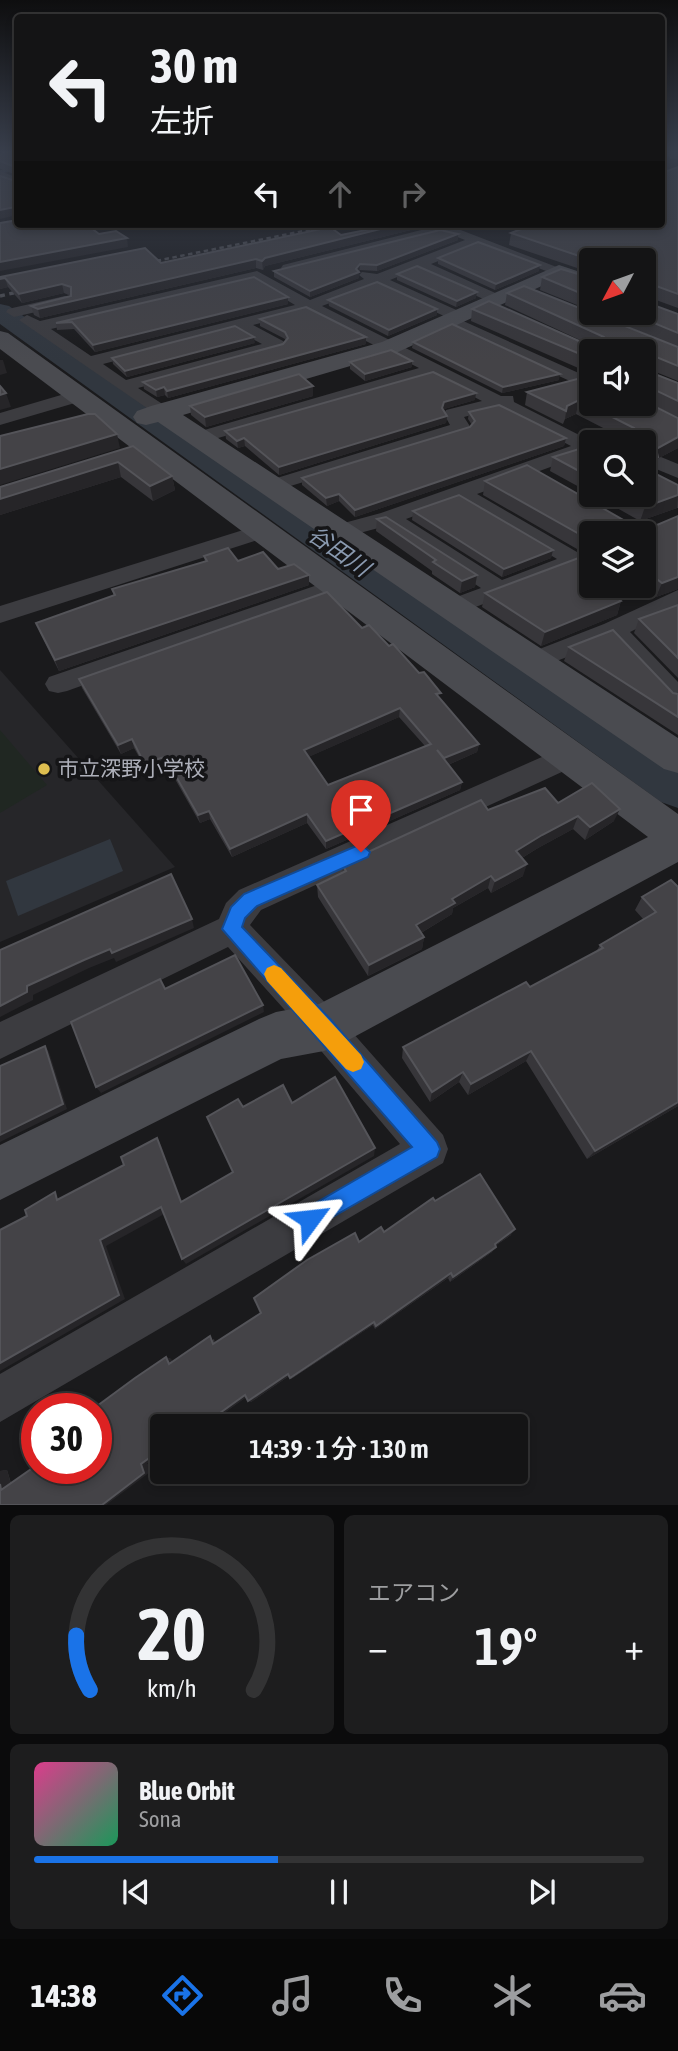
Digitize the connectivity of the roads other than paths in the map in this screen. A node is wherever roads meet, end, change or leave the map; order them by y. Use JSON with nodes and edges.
{"nodes":[{"id":1,"x":435,"y":228,"type":"edge"},
{"id":2,"x":447,"y":228,"type":"edge"},
{"id":3,"x":479,"y":240,"type":"junction"},
{"id":4,"x":416,"y":263,"type":"junction"},
{"id":5,"x":354,"y":270,"type":"edge"},
{"id":6,"x":559,"y":271,"type":"junction"},
{"id":7,"x":375,"y":279,"type":"junction"},
{"id":8,"x":579,"y":279,"type":"edge"},
{"id":9,"x":272,"y":285,"type":"junction"},
{"id":10,"x":519,"y":289,"type":"junction"},
{"id":11,"x":79,"y":298,"type":"edge"},
{"id":12,"x":328,"y":299,"type":"junction"},
{"id":13,"x":543,"y":299,"type":"edge"},
{"id":14,"x":309,"y":306,"type":"junction"},
{"id":15,"x":496,"y":306,"type":"junction"},
{"id":16,"x":452,"y":318,"type":"junction"},
{"id":17,"x":240,"y":325,"type":"junction"},
{"id":18,"x":12,"y":330,"type":"edge"},
{"id":19,"x":52,"y":337,"type":"junction"},
{"id":20,"x":399,"y":343,"type":"junction"},
{"id":21,"x":89,"y":362,"type":"junction"},
{"id":22,"x":436,"y":369,"type":"junction"},
{"id":23,"x":579,"y":377,"type":"edge"},
{"id":24,"x":579,"y":384,"type":"edge"},
{"id":25,"x":124,"y":386,"type":"junction"},
{"id":26,"x":547,"y":390,"type":"edge"},
{"id":27,"x":523,"y":396,"type":"junction"},
{"id":28,"x":499,"y":401,"type":"junction"},
{"id":29,"x":160,"y":411,"type":"junction"},
{"id":30,"x":0,"y":419,"type":"edge"},
{"id":31,"x":108,"y":428,"type":"junction"},
{"id":32,"x":579,"y":433,"type":"edge"},
{"id":33,"x":201,"y":437,"type":"junction"},
{"id":34,"x":579,"y":437,"type":"edge"},
{"id":35,"x":579,"y":449,"type":"edge"},
{"id":36,"x":656,"y":460,"type":"edge"},
{"id":37,"x":673,"y":465,"type":"edge"},
{"id":38,"x":525,"y":468,"type":"junction"},
{"id":39,"x":548,"y":481,"type":"edge"},
{"id":40,"x":656,"y":481,"type":"edge"},
{"id":41,"x":274,"y":485,"type":"junction"},
{"id":42,"x":459,"y":492,"type":"junction"},
{"id":43,"x":678,"y":492,"type":"edge"},
{"id":44,"x":389,"y":517,"type":"junction"},
{"id":45,"x":262,"y":531,"type":"junction"},
{"id":46,"x":337,"y":532,"type":"junction"},
{"id":47,"x":579,"y":554,"type":"edge"},
{"id":48,"x":579,"y":559,"type":"edge"},
{"id":49,"x":335,"y":587,"type":"junction"},
{"id":50,"x":500,"y":590,"type":"junction"},
{"id":51,"x":677,"y":599,"type":"edge"},
{"id":52,"x":452,"y":607,"type":"junction"},
{"id":53,"x":0,"y":615,"type":"edge"},
{"id":54,"x":613,"y":630,"type":"junction"},
{"id":55,"x":533,"y":661,"type":"junction"},
{"id":56,"x":58,"y":684,"type":"dead end"},
{"id":57,"x":678,"y":698,"type":"edge"},
{"id":58,"x":567,"y":757,"type":"junction"},
{"id":59,"x":678,"y":758,"type":"edge"},
{"id":60,"x":678,"y":840,"type":"edge"},
{"id":61,"x":232,"y":929,"type":"junction"},
{"id":62,"x":324,"y":1027,"type":"junction"},
{"id":63,"x":0,"y":1041,"type":"edge"},
{"id":64,"x":0,"y":1173,"type":"edge"},
{"id":65,"x":0,"y":1399,"type":"edge"}],
"edges":[{"from":1,"to":12,"type":"street"},
{"from":2,"to":3,"type":"street"},
{"from":3,"to":4,"type":"street"},
{"from":3,"to":6,"type":"street"},
{"from":4,"to":7,"type":"street"},
{"from":4,"to":15,"type":"street"},
{"from":5,"to":7,"type":"street"},
{"from":6,"to":8,"type":"street"},
{"from":6,"to":10,"type":"street"},
{"from":7,"to":12,"type":"street"},
{"from":7,"to":16,"type":"street"},
{"from":9,"to":14,"type":"street"},
{"from":9,"to":18,"type":"street"},
{"from":9,"to":19,"type":"street"},
{"from":10,"to":13,"type":"street"},
{"from":10,"to":15,"type":"street"},
{"from":11,"to":18,"type":"street"},
{"from":12,"to":14,"type":"street"},
{"from":12,"to":20,"type":"street"},
{"from":14,"to":17,"type":"street"},
{"from":14,"to":20,"type":"street"},
{"from":15,"to":16,"type":"street"},
{"from":16,"to":20,"type":"street"},
{"from":16,"to":23,"type":"street"},
{"from":17,"to":21,"type":"street"},
{"from":17,"to":25,"type":"street"},
{"from":18,"to":19,"type":"street"},
{"from":18,"to":31,"type":"street"},
{"from":19,"to":21,"type":"street"},
{"from":20,"to":22,"type":"street"},
{"from":20,"to":27,"type":"street"},
{"from":20,"to":29,"type":"street"},
{"from":21,"to":25,"type":"street"},
{"from":22,"to":28,"type":"street"},
{"from":22,"to":33,"type":"street"},
{"from":24,"to":26,"type":"street"},
{"from":25,"to":29,"type":"street"},
{"from":27,"to":28,"type":"street"},
{"from":27,"to":32,"type":"street"},
{"from":28,"to":34,"type":"street"},
{"from":28,"to":41,"type":"street"},
{"from":29,"to":31,"type":"street"},
{"from":29,"to":33,"type":"street"},
{"from":30,"to":31,"type":"street"},
{"from":31,"to":45,"type":"street"},
{"from":33,"to":41,"type":"street"},
{"from":35,"to":38,"type":"street"},
{"from":36,"to":37,"type":"street"},
{"from":38,"to":39,"type":"street"},
{"from":38,"to":42,"type":"street"},
{"from":40,"to":43,"type":"street"},
{"from":41,"to":46,"type":"street"},
{"from":42,"to":44,"type":"street"},
{"from":42,"to":47,"type":"street"},
{"from":44,"to":46,"type":"street"},
{"from":44,"to":50,"type":"street"},
{"from":45,"to":49,"type":"street"},
{"from":45,"to":53,"type":"street"},
{"from":46,"to":52,"type":"street"},
{"from":48,"to":50,"type":"street"},
{"from":49,"to":56,"type":"street"},
{"from":49,"to":58,"type":"street"},
{"from":50,"to":52,"type":"street"},
{"from":51,"to":54,"type":"street"},
{"from":52,"to":55,"type":"street"},
{"from":54,"to":55,"type":"street"},
{"from":54,"to":57,"type":"street"},
{"from":55,"to":59,"type":"street"},
{"from":58,"to":60,"type":"street"},
{"from":58,"to":61,"type":"street"},
{"from":60,"to":62,"type":"street"},
{"from":61,"to":62,"type":"street"},
{"from":61,"to":63,"type":"street"},
{"from":62,"to":64,"type":"street"},
{"from":62,"to":65,"type":"street"}]}
